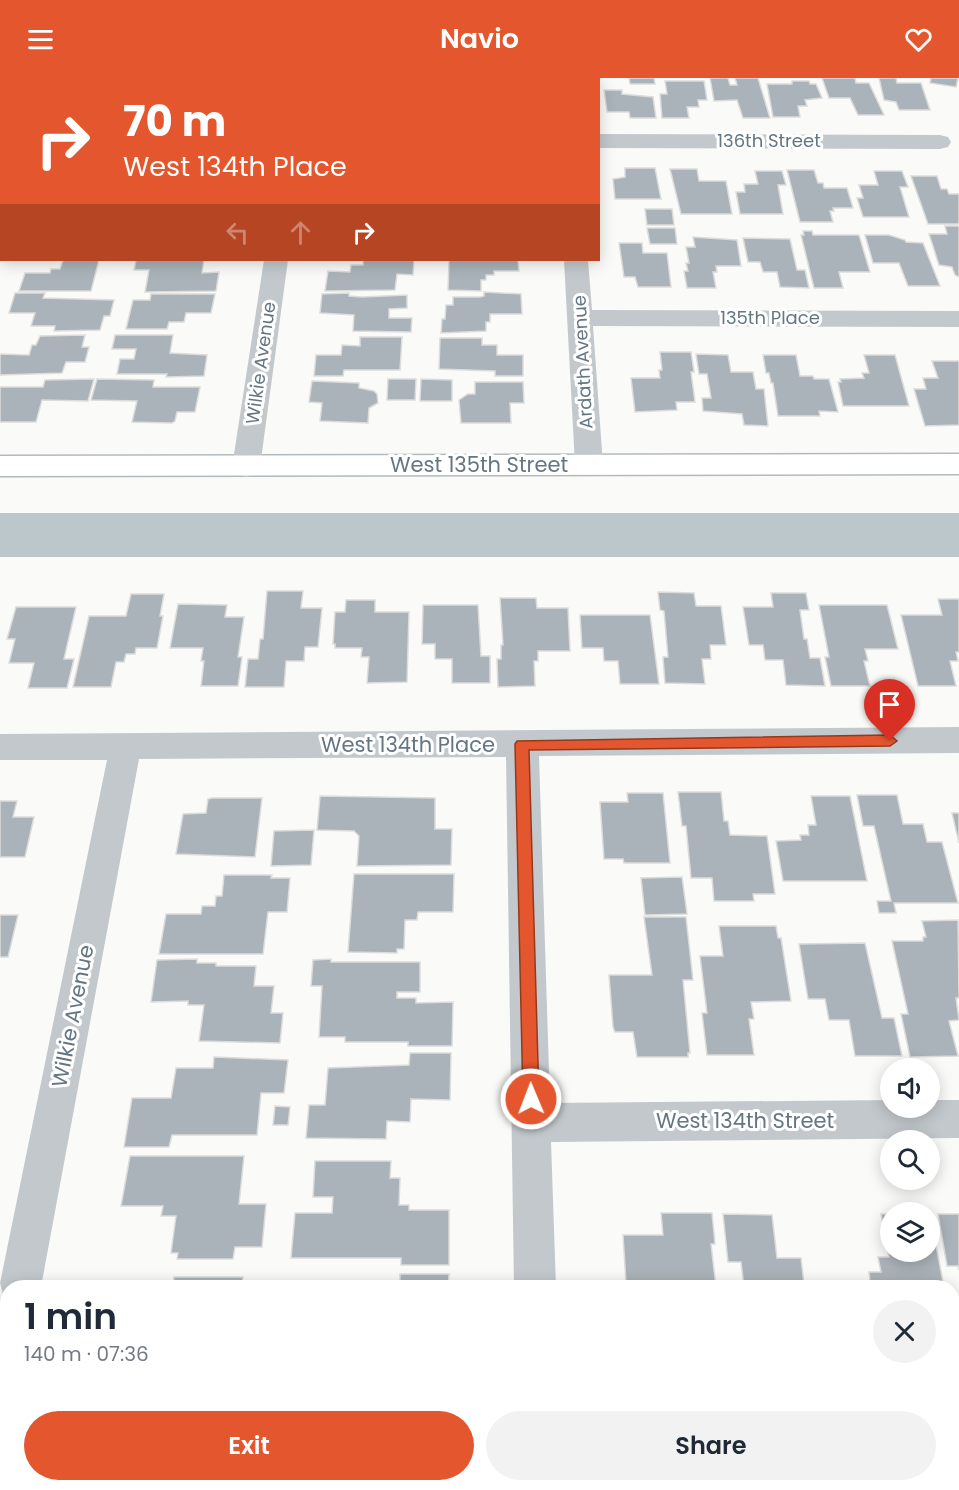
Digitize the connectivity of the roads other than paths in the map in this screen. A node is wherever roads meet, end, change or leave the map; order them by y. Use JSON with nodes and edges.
{"nodes":[{"id":1,"x":600,"y":141,"type":"edge"},
{"id":2,"x":940,"y":142,"type":"dead end"},
{"id":3,"x":276,"y":261,"type":"edge"},
{"id":4,"x":576,"y":261,"type":"edge"},
{"id":5,"x":580,"y":318,"type":"junction"},
{"id":6,"x":959,"y":319,"type":"edge"},
{"id":7,"x":959,"y":464,"type":"edge"},
{"id":8,"x":589,"y":465,"type":"junction"},
{"id":9,"x":0,"y":466,"type":"edge"},
{"id":10,"x":246,"y":467,"type":"junction"},
{"id":11,"x":959,"y":740,"type":"edge"},
{"id":12,"x":522,"y":744,"type":"junction"},
{"id":13,"x":126,"y":746,"type":"junction"},
{"id":14,"x":0,"y":747,"type":"edge"},
{"id":15,"x":959,"y":1119,"type":"edge"},
{"id":16,"x":531,"y":1123,"type":"junction"},
{"id":17,"x":21,"y":1280,"type":"edge"},
{"id":18,"x":535,"y":1280,"type":"edge"}],
"edges":[{"from":1,"to":2,"type":"street","name":"136th Street"},
{"from":3,"to":10,"type":"street","name":"Wilkie Avenue"},
{"from":4,"to":5,"type":"street","name":"Ardath Avenue"},
{"from":5,"to":6,"type":"street","name":"135th Place"},
{"from":5,"to":8,"type":"street","name":"Ardath Avenue"},
{"from":7,"to":8,"type":"street","name":"West 135th Street"},
{"from":8,"to":10,"type":"street","name":"West 135th Street"},
{"from":9,"to":10,"type":"street","name":"West 135th Street"},
{"from":11,"to":12,"type":"street","name":"West 134th Place"},
{"from":12,"to":13,"type":"street","name":"West 134th Place"},
{"from":12,"to":16,"type":"street"},
{"from":13,"to":14,"type":"street","name":"West 134th Place"},
{"from":13,"to":17,"type":"street","name":"Wilkie Avenue"},
{"from":15,"to":16,"type":"street","name":"West 134th Street"},
{"from":16,"to":18,"type":"street"}]}
